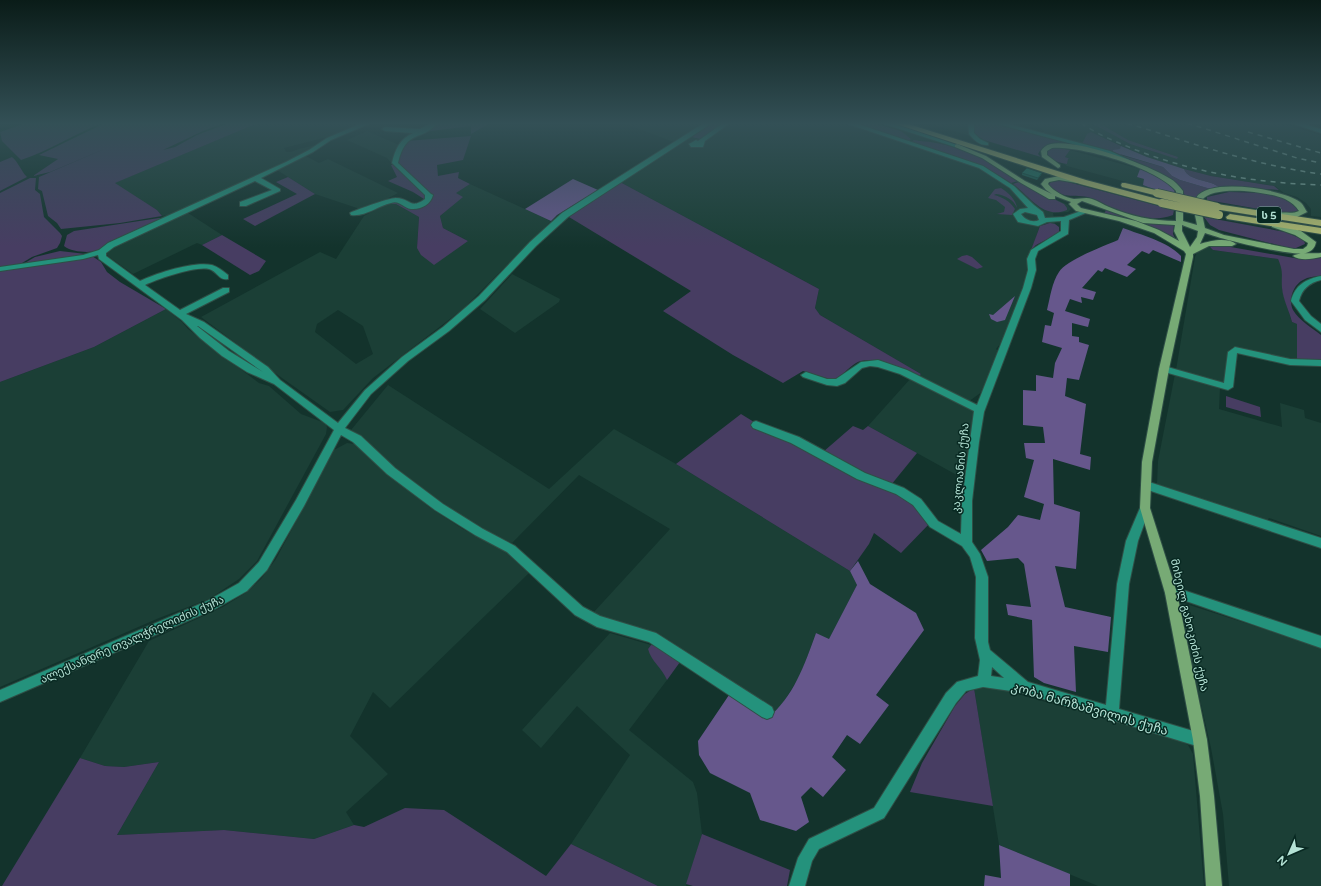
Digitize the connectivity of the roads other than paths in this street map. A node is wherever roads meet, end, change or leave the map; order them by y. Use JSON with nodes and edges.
{"nodes":[{"id":1,"x":283,"y":164,"type":"edge"},
{"id":2,"x":396,"y":164,"type":"edge"},
{"id":3,"x":644,"y":164,"type":"edge"},
{"id":4,"x":974,"y":164,"type":"edge"},
{"id":5,"x":997,"y":164,"type":"edge"},
{"id":6,"x":1028,"y":164,"type":"edge"},
{"id":7,"x":1053,"y":164,"type":"edge"},
{"id":8,"x":1130,"y":164,"type":"edge"},
{"id":9,"x":1135,"y":164,"type":"edge"},
{"id":10,"x":1058,"y":166,"type":"joint"},
{"id":11,"x":1145,"y":169,"type":"junction"},
{"id":12,"x":255,"y":178,"type":"junction"},
{"id":13,"x":1083,"y":182,"type":"junction"},
{"id":14,"x":1021,"y":196,"type":"junction"},
{"id":15,"x":243,"y":204,"type":"dead end"},
{"id":16,"x":1074,"y":204,"type":"junction"},
{"id":17,"x":1097,"y":205,"type":"junction"},
{"id":18,"x":1218,"y":211,"type":"junction"},
{"id":19,"x":1084,"y":212,"type":"junction"},
{"id":20,"x":1094,"y":212,"type":"junction"},
{"id":21,"x":354,"y":213,"type":"dead end"},
{"id":22,"x":1270,"y":216,"type":"junction"},
{"id":23,"x":1044,"y":217,"type":"junction"},
{"id":24,"x":1200,"y":218,"type":"junction"},
{"id":25,"x":1066,"y":223,"type":"junction"},
{"id":26,"x":1179,"y":223,"type":"junction"},
{"id":27,"x":1321,"y":223,"type":"edge"},
{"id":28,"x":1275,"y":225,"type":"junction"},
{"id":29,"x":1201,"y":229,"type":"junction"},
{"id":30,"x":1321,"y":232,"type":"edge"},
{"id":31,"x":1180,"y":238,"type":"junction"},
{"id":32,"x":1198,"y":241,"type":"junction"},
{"id":33,"x":1243,"y":245,"type":"junction"},
{"id":34,"x":1272,"y":246,"type":"junction"},
{"id":35,"x":102,"y":254,"type":"junction"},
{"id":36,"x":1190,"y":255,"type":"junction"},
{"id":37,"x":1321,"y":255,"type":"edge"},
{"id":38,"x":0,"y":269,"type":"edge"},
{"id":39,"x":225,"y":278,"type":"dead end"},
{"id":40,"x":1321,"y":278,"type":"edge"},
{"id":41,"x":140,"y":284,"type":"junction"},
{"id":42,"x":226,"y":290,"type":"dead end"},
{"id":43,"x":183,"y":316,"type":"junction"},
{"id":44,"x":1321,"y":329,"type":"edge"},
{"id":45,"x":233,"y":346,"type":"junction"},
{"id":46,"x":224,"y":351,"type":"junction"},
{"id":47,"x":1321,"y":363,"type":"edge"},
{"id":48,"x":1164,"y":369,"type":"junction"},
{"id":49,"x":806,"y":375,"type":"dead end"},
{"id":50,"x":277,"y":382,"type":"junction"},
{"id":51,"x":980,"y":410,"type":"junction"},
{"id":52,"x":756,"y":425,"type":"dead end"},
{"id":53,"x":339,"y":429,"type":"junction"},
{"id":54,"x":1146,"y":485,"type":"junction"},
{"id":55,"x":1146,"y":508,"type":"junction"},
{"id":56,"x":966,"y":543,"type":"junction"},
{"id":57,"x":1321,"y":543,"type":"edge"},
{"id":58,"x":1171,"y":593,"type":"junction"},
{"id":59,"x":1321,"y":642,"type":"edge"},
{"id":60,"x":985,"y":654,"type":"junction"},
{"id":61,"x":983,"y":680,"type":"junction"},
{"id":62,"x":1024,"y":687,"type":"junction"},
{"id":63,"x":0,"y":696,"type":"edge"},
{"id":64,"x":767,"y":712,"type":"dead end"},
{"id":65,"x":1112,"y":714,"type":"junction"},
{"id":66,"x":1200,"y":740,"type":"junction"},
{"id":67,"x":797,"y":886,"type":"edge"},
{"id":68,"x":1214,"y":886,"type":"edge"}],
"edges":[{"from":1,"to":12,"type":"street"},
{"from":2,"to":21,"type":"street"},
{"from":3,"to":53,"type":"street","name":"ალექსანდრე თვალჭრელიძის ქუჩა"},
{"from":4,"to":14,"type":"street"},
{"from":5,"to":16,"type":"main road"},
{"from":6,"to":13,"type":"highway","number":"ს 5"},
{"from":7,"to":10,"type":"highway","number":"ს 5"},
{"from":8,"to":11,"type":"main road"},
{"from":9,"to":11,"type":"street"},
{"from":10,"to":18,"type":"highway","number":"ს 5","bridge":true},
{"from":11,"to":26,"type":"main road"},
{"from":12,"to":15,"type":"street"},
{"from":12,"to":35,"type":"street"},
{"from":13,"to":16,"type":"main road"},
{"from":13,"to":18,"type":"highway","number":"ს 5","bridge":true},
{"from":14,"to":23,"type":"street"},
{"from":14,"to":25,"type":"street"},
{"from":16,"to":17,"type":"main road"},
{"from":16,"to":19,"type":"main road"},
{"from":16,"to":25,"type":"street"},
{"from":17,"to":20,"type":"main road"},
{"from":17,"to":26,"type":"main road"},
{"from":18,"to":22,"type":"highway","number":"ს 5"},
{"from":18,"to":28,"type":"highway","number":"ს 5"},
{"from":19,"to":20,"type":"main road"},
{"from":19,"to":25,"type":"street"},
{"from":20,"to":36,"type":"main road"},
{"from":22,"to":24,"type":"main road","name":"მიხეილ გახოკიძის ქუჩა"},
{"from":22,"to":27,"type":"highway","number":"ს 5"},
{"from":23,"to":25,"type":"street"},
{"from":23,"to":25,"type":"street"},
{"from":24,"to":29,"type":"main road","name":"მიხეილ გახოკიძის ქუჩა"},
{"from":24,"to":34,"type":"main road"},
{"from":25,"to":51,"type":"street","name":"კაკლიანის ქუჩა"},
{"from":26,"to":29,"type":"main road"},
{"from":26,"to":31,"type":"main road"},
{"from":28,"to":30,"type":"highway","number":"ს 5"},
{"from":28,"to":34,"type":"main road"},
{"from":29,"to":32,"type":"main road","name":"მიხეილ გახოკიძის ქუჩა"},
{"from":29,"to":34,"type":"main road"},
{"from":31,"to":32,"type":"main road"},
{"from":31,"to":36,"type":"main road"},
{"from":32,"to":33,"type":"main road"},
{"from":32,"to":36,"type":"main road","name":"მიხეილ გახოკიძის ქუჩა"},
{"from":33,"to":36,"type":"main road"},
{"from":33,"to":37,"type":"main road"},
{"from":35,"to":38,"type":"street"},
{"from":35,"to":41,"type":"street"},
{"from":36,"to":48,"type":"main road","name":"მიხეილ გახოკიძის ქუჩა"},
{"from":39,"to":41,"type":"street"},
{"from":40,"to":44,"type":"street"},
{"from":41,"to":43,"type":"street"},
{"from":42,"to":43,"type":"street"},
{"from":43,"to":45,"type":"street"},
{"from":43,"to":46,"type":"street"},
{"from":45,"to":46,"type":"street"},
{"from":45,"to":50,"type":"street"},
{"from":46,"to":50,"type":"street"},
{"from":47,"to":48,"type":"street"},
{"from":48,"to":54,"type":"main road","name":"მიხეილ გახოკიძის ქუჩა"},
{"from":49,"to":51,"type":"street"},
{"from":50,"to":53,"type":"street"},
{"from":51,"to":56,"type":"street","name":"კაკლიანის ქუჩა"},
{"from":52,"to":56,"type":"street"},
{"from":53,"to":63,"type":"street","name":"ალექსანდრე თვალჭრელიძის ქუჩა"},
{"from":53,"to":64,"type":"street"},
{"from":54,"to":55,"type":"main road","name":"მიხეილ გახოკიძის ქუჩა"},
{"from":54,"to":57,"type":"street"},
{"from":55,"to":58,"type":"main road","name":"მიხეილ გახოკიძის ქუჩა"},
{"from":55,"to":65,"type":"street"},
{"from":56,"to":60,"type":"street"},
{"from":58,"to":59,"type":"street"},
{"from":58,"to":66,"type":"main road","name":"მიხეილ გახოკიძის ქუჩა"},
{"from":60,"to":61,"type":"street"},
{"from":60,"to":62,"type":"street"},
{"from":61,"to":62,"type":"street","name":"კობა მარზაშვილის ქუჩა"},
{"from":61,"to":67,"type":"street","name":"კობა მარზაშვილის ქუჩა"},
{"from":62,"to":65,"type":"street","name":"კობა მარზაშვილის ქუჩა"},
{"from":65,"to":66,"type":"street","name":"კობა მარზაშვილის ქუჩა"},
{"from":66,"to":68,"type":"main road","name":"მიხეილ გახოკიძის ქუჩა"}]}
